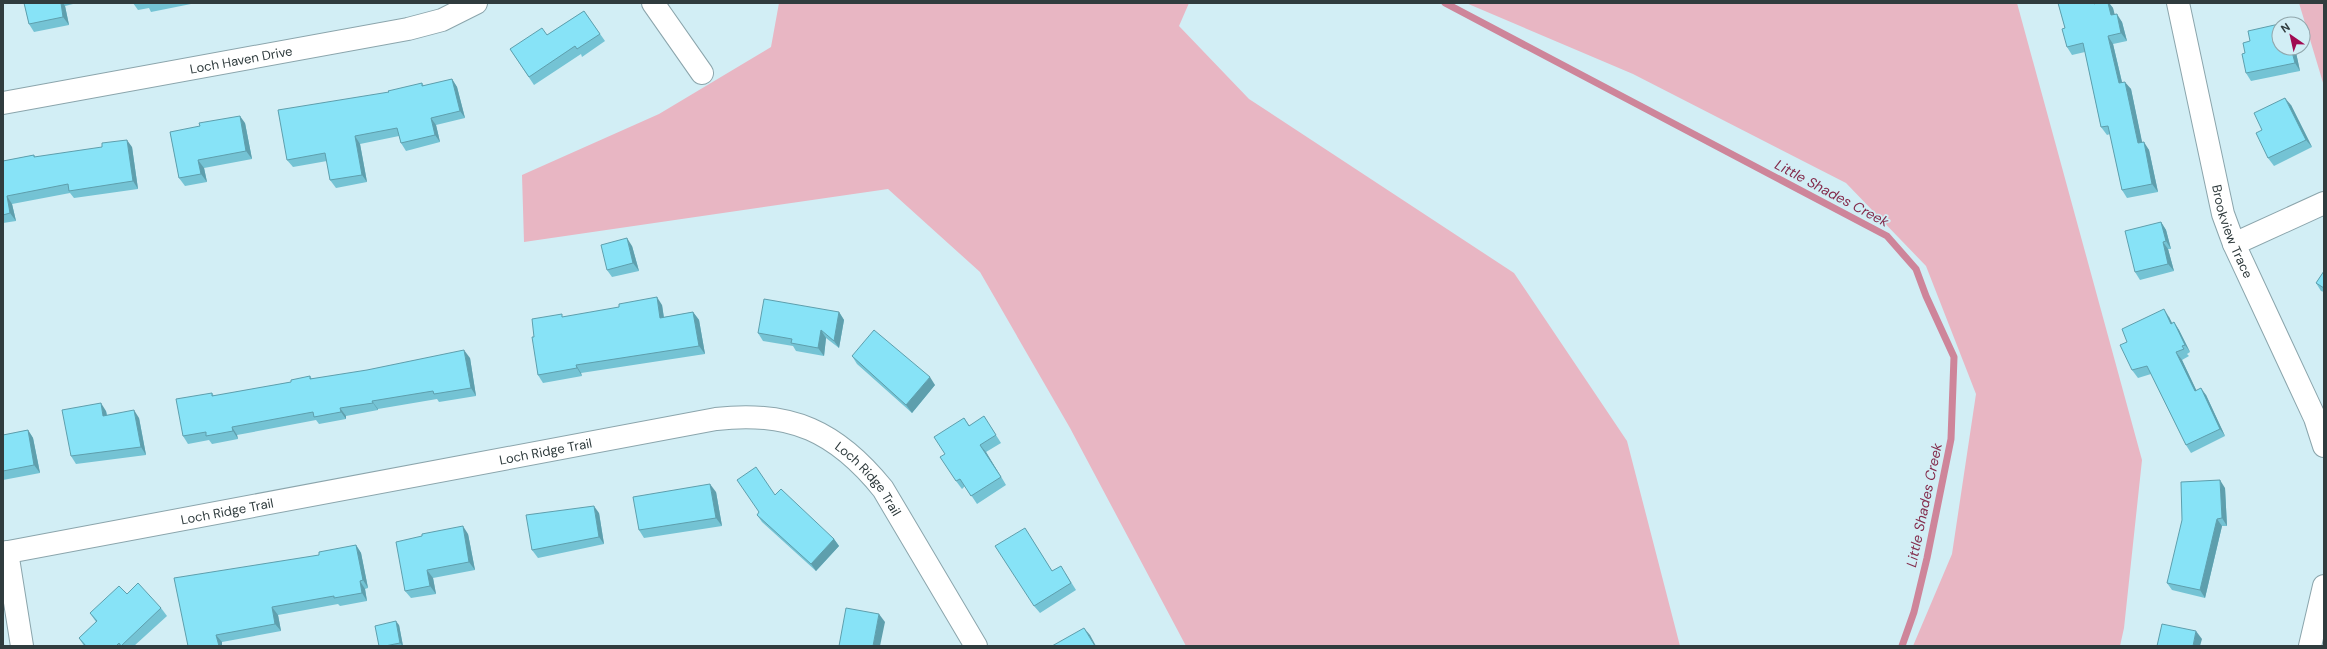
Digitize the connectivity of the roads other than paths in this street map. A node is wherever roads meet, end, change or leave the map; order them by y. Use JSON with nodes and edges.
{"nodes":[{"id":1,"x":476,"y":3,"type":"edge"},
{"id":2,"x":653,"y":3,"type":"edge"},
{"id":3,"x":2178,"y":3,"type":"edge"},
{"id":4,"x":702,"y":73,"type":"dead end"},
{"id":5,"x":3,"y":103,"type":"edge"},
{"id":6,"x":2324,"y":204,"type":"edge"},
{"id":7,"x":2234,"y":244,"type":"junction"},
{"id":8,"x":2324,"y":446,"type":"edge"},
{"id":9,"x":5,"y":553,"type":"edge"},
{"id":10,"x":2324,"y":586,"type":"edge"},
{"id":11,"x":22,"y":646,"type":"edge"},
{"id":12,"x":976,"y":646,"type":"edge"},
{"id":13,"x":2310,"y":646,"type":"edge"}],
"edges":[{"from":1,"to":5,"type":"street","name":"Loch Haven Drive"},
{"from":2,"to":4,"type":"street"},
{"from":3,"to":7,"type":"street","name":"Brookview Trace"},
{"from":6,"to":7,"type":"street"},
{"from":7,"to":8,"type":"street","name":"Brookview Trace"},
{"from":9,"to":11,"type":"street","name":"Loch Ridge Trail"},
{"from":9,"to":12,"type":"street","name":"Loch Ridge Trail"},
{"from":10,"to":13,"type":"street"}]}
